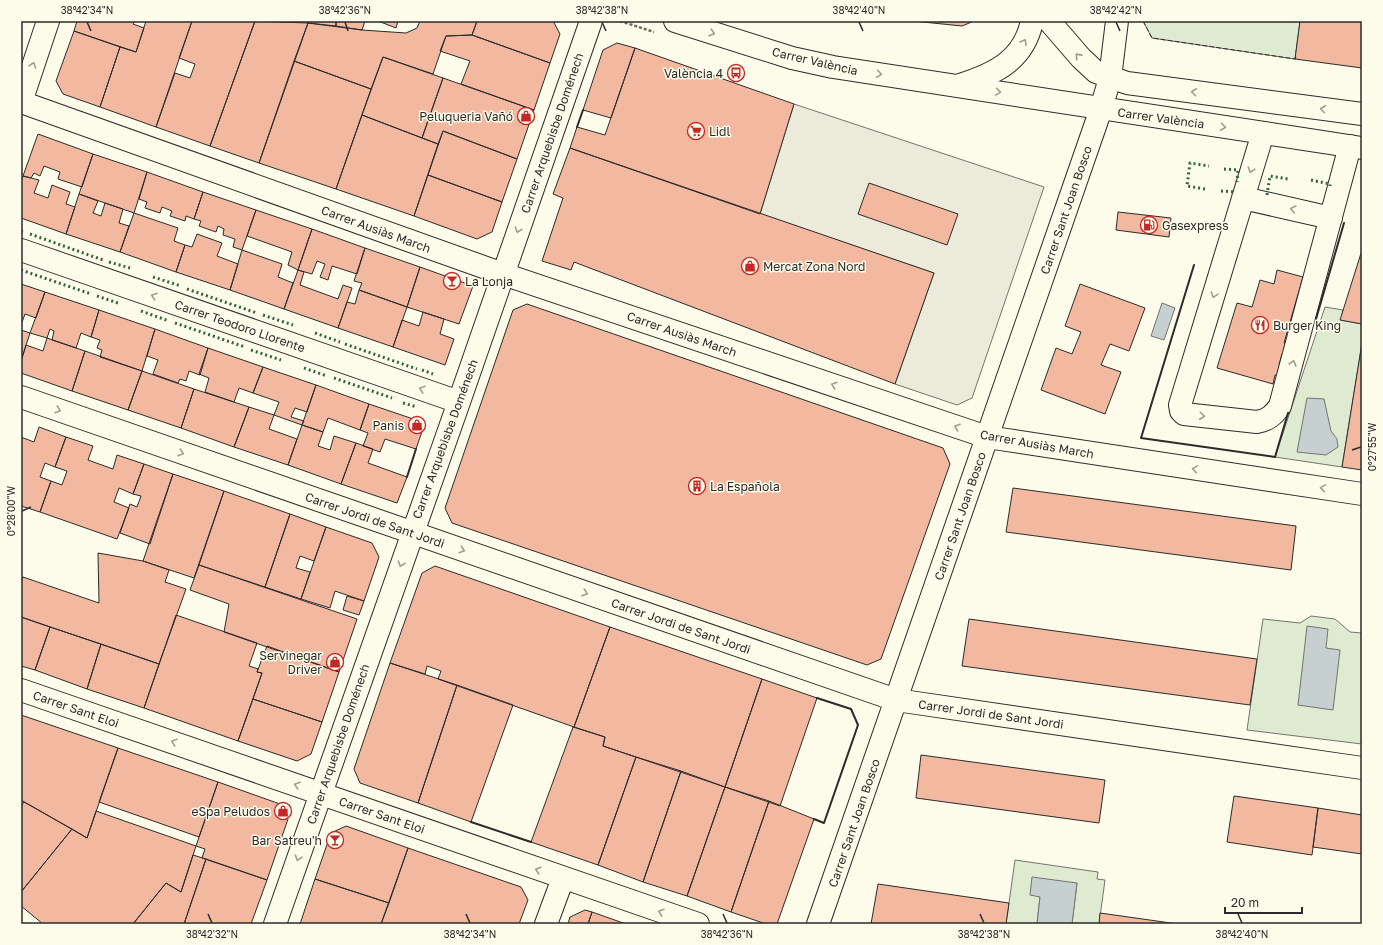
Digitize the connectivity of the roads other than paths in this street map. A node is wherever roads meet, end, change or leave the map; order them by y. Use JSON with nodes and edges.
{"nodes":[{"id":1,"x":48,"y":21,"type":"edge"},
{"id":2,"x":590,"y":21,"type":"edge"},
{"id":3,"x":675,"y":21,"type":"edge"},
{"id":4,"x":1032,"y":21,"type":"edge"},
{"id":5,"x":1049,"y":21,"type":"edge"},
{"id":6,"x":1116,"y":21,"type":"edge"},
{"id":7,"x":1110,"y":78,"type":"junction"},
{"id":8,"x":959,"y":86,"type":"junction"},
{"id":9,"x":21,"y":102,"type":"edge"},
{"id":10,"x":1101,"y":109,"type":"junction"},
{"id":11,"x":1362,"y":114,"type":"edge"},
{"id":12,"x":1263,"y":133,"type":"junction"},
{"id":13,"x":1356,"y":147,"type":"edge"},
{"id":14,"x":1243,"y":198,"type":"junction"},
{"id":15,"x":1331,"y":218,"type":"junction"},
{"id":16,"x":21,"y":250,"type":"edge"},
{"id":17,"x":503,"y":274,"type":"junction"},
{"id":18,"x":21,"y":398,"type":"edge"},
{"id":19,"x":459,"y":402,"type":"junction"},
{"id":20,"x":987,"y":437,"type":"junction"},
{"id":21,"x":1362,"y":494,"type":"edge"},
{"id":22,"x":412,"y":533,"type":"junction"},
{"id":23,"x":21,"y":690,"type":"edge"},
{"id":24,"x":896,"y":700,"type":"junction"},
{"id":25,"x":1362,"y":768,"type":"edge"},
{"id":26,"x":321,"y":793,"type":"junction"},
{"id":27,"x":563,"y":878,"type":"junction"},
{"id":28,"x":275,"y":924,"type":"edge"},
{"id":29,"x":546,"y":924,"type":"edge"},
{"id":30,"x":698,"y":924,"type":"edge"},
{"id":31,"x":818,"y":924,"type":"edge"}],
"edges":[{"from":9,"to":1,"type":"street","one_way":true},
{"from":2,"to":17,"type":"street","name":"Carrer Arquebisbe Doménech","one_way":true},
{"from":3,"to":8,"type":"street","name":"Carrer València","one_way":true},
{"from":8,"to":4,"type":"street","name":"Carrer València","one_way":true},
{"from":7,"to":5,"type":"street","one_way":true},
{"from":6,"to":7,"type":"street","name":"Carrer Sant Joan Bosco"},
{"from":7,"to":10,"type":"street","name":"Carrer Sant Joan Bosco"},
{"from":11,"to":7,"type":"street","one_way":true},
{"from":8,"to":10,"type":"street","name":"Carrer València","one_way":true},
{"from":9,"to":17,"type":"street","name":"Carrer Ausiàs March"},
{"from":10,"to":12,"type":"street","name":"Carrer València","one_way":true},
{"from":10,"to":20,"type":"street","name":"Carrer Sant Joan Bosco"},
{"from":12,"to":13,"type":"street","name":"Carrer València"},
{"from":12,"to":14,"type":"street","one_way":true},
{"from":13,"to":15,"type":"street"},
{"from":15,"to":14,"type":"street","one_way":true},
{"from":14,"to":15,"type":"street","one_way":true},
{"from":19,"to":16,"type":"street","name":"Carrer Teodoro Llorente","one_way":true},
{"from":17,"to":19,"type":"street","name":"Carrer Arquebisbe Doménech"},
{"from":20,"to":17,"type":"street","name":"Carrer Ausiàs March","one_way":true},
{"from":18,"to":22,"type":"street","name":"Carrer Jordi de Sant Jordi","one_way":true},
{"from":19,"to":22,"type":"street","name":"Carrer Arquebisbe Doménech"},
{"from":21,"to":20,"type":"street","name":"Carrer Ausiàs March","one_way":true},
{"from":20,"to":24,"type":"street","name":"Carrer Sant Joan Bosco"},
{"from":22,"to":24,"type":"street","name":"Carrer Jordi de Sant Jordi","one_way":true},
{"from":22,"to":26,"type":"street","name":"Carrer Arquebisbe Doménech","one_way":true},
{"from":26,"to":23,"type":"street","name":"Carrer Sant Eloi","one_way":true},
{"from":24,"to":25,"type":"street","name":"Carrer Jordi de Sant Jordi"},
{"from":24,"to":31,"type":"street","name":"Carrer Sant Joan Bosco"},
{"from":27,"to":26,"type":"street","name":"Carrer Sant Eloi","one_way":true},
{"from":26,"to":28,"type":"street","name":"Carrer Arquebisbe Doménech","one_way":true},
{"from":27,"to":29,"type":"street"},
{"from":30,"to":27,"type":"street","name":"Carrer Sant Eloi","one_way":true}]}
